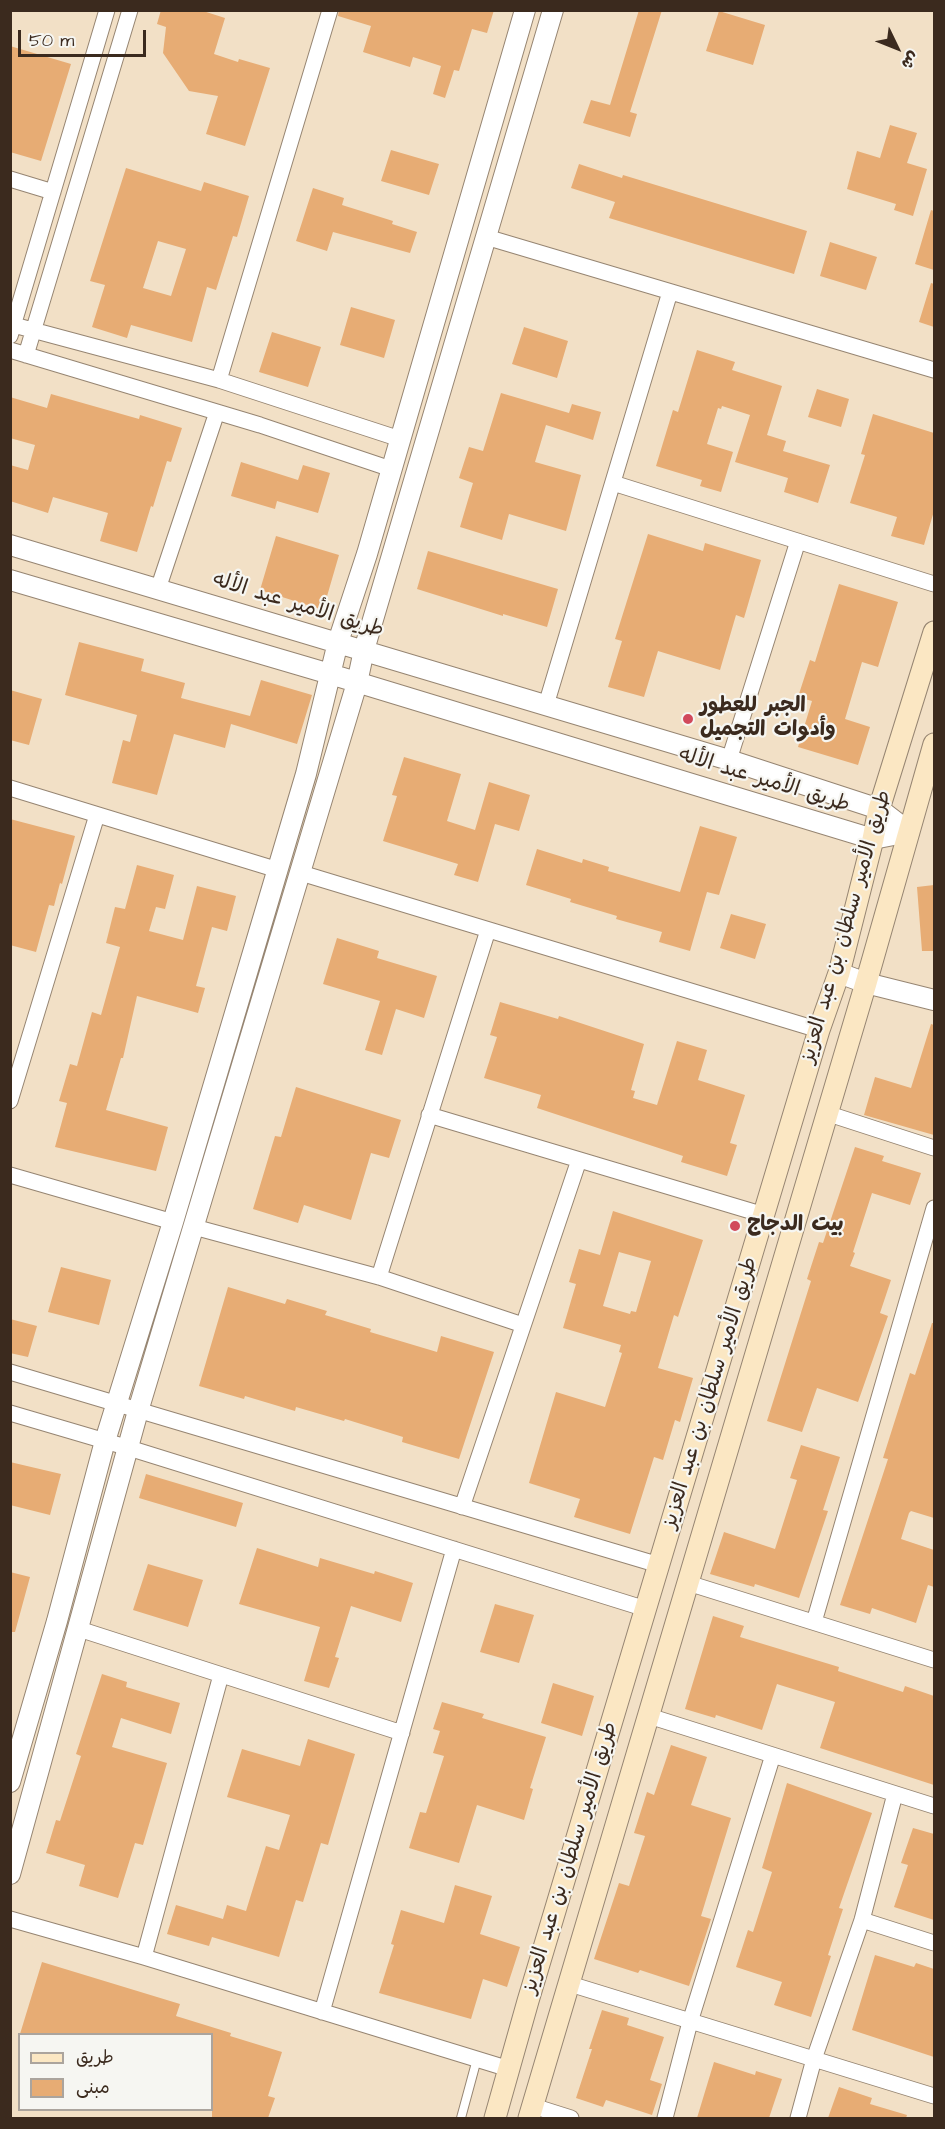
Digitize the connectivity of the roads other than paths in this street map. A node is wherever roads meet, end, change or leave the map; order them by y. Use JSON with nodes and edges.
{"nodes":[{"id":1,"x":107,"y":10,"type":"edge"},
{"id":2,"x":130,"y":10,"type":"edge"},
{"id":3,"x":330,"y":10,"type":"edge"},
{"id":4,"x":525,"y":10,"type":"edge"},
{"id":5,"x":553,"y":10,"type":"edge"},
{"id":6,"x":10,"y":179,"type":"edge"},
{"id":7,"x":53,"y":192,"type":"junction"},
{"id":8,"x":486,"y":237,"type":"junction"},
{"id":9,"x":670,"y":292,"type":"junction"},
{"id":10,"x":12,"y":328,"type":"edge"},
{"id":11,"x":34,"y":330,"type":"junction"},
{"id":12,"x":10,"y":350,"type":"edge"},
{"id":13,"x":26,"y":355,"type":"junction"},
{"id":14,"x":934,"y":370,"type":"edge"},
{"id":15,"x":219,"y":380,"type":"junction"},
{"id":16,"x":217,"y":412,"type":"junction"},
{"id":17,"x":400,"y":439,"type":"junction"},
{"id":18,"x":392,"y":469,"type":"junction"},
{"id":19,"x":613,"y":483,"type":"junction"},
{"id":20,"x":798,"y":542,"type":"junction"},
{"id":21,"x":10,"y":545,"type":"edge"},
{"id":22,"x":10,"y":580,"type":"edge"},
{"id":23,"x":934,"y":584,"type":"edge"},
{"id":24,"x":158,"y":589,"type":"junction"},
{"id":25,"x":934,"y":632,"type":"edge"},
{"id":26,"x":339,"y":642,"type":"junction"},
{"id":27,"x":364,"y":650,"type":"junction"},
{"id":28,"x":330,"y":674,"type":"junction"},
{"id":29,"x":357,"y":683,"type":"junction"},
{"id":30,"x":546,"y":705,"type":"junction"},
{"id":31,"x":934,"y":744,"type":"edge"},
{"id":32,"x":729,"y":760,"type":"junction"},
{"id":33,"x":10,"y":788,"type":"edge"},
{"id":34,"x":879,"y":809,"type":"junction"},
{"id":35,"x":97,"y":815,"type":"junction"},
{"id":36,"x":909,"y":832,"type":"junction"},
{"id":37,"x":873,"y":839,"type":"junction"},
{"id":38,"x":278,"y":870,"type":"junction"},
{"id":39,"x":300,"y":873,"type":"junction"},
{"id":40,"x":488,"y":930,"type":"junction"},
{"id":41,"x":839,"y":973,"type":"junction"},
{"id":42,"x":866,"y":982,"type":"junction"},
{"id":43,"x":934,"y":1000,"type":"edge"},
{"id":44,"x":819,"y":1030,"type":"junction"},
{"id":45,"x":10,"y":1101,"type":"edge"},
{"id":46,"x":826,"y":1113,"type":"junction"},
{"id":47,"x":429,"y":1115,"type":"junction"},
{"id":48,"x":934,"y":1148,"type":"edge"},
{"id":49,"x":579,"y":1160,"type":"junction"},
{"id":50,"x":10,"y":1175,"type":"edge"},
{"id":51,"x":934,"y":1208,"type":"edge"},
{"id":52,"x":764,"y":1215,"type":"junction"},
{"id":53,"x":173,"y":1222,"type":"junction"},
{"id":54,"x":194,"y":1227,"type":"junction"},
{"id":55,"x":378,"y":1277,"type":"junction"},
{"id":56,"x":524,"y":1325,"type":"junction"},
{"id":57,"x":10,"y":1372,"type":"edge"},
{"id":58,"x":117,"y":1404,"type":"junction"},
{"id":59,"x":138,"y":1411,"type":"junction"},
{"id":60,"x":10,"y":1413,"type":"edge"},
{"id":61,"x":105,"y":1441,"type":"junction"},
{"id":62,"x":129,"y":1448,"type":"junction"},
{"id":63,"x":462,"y":1507,"type":"junction"},
{"id":64,"x":454,"y":1549,"type":"junction"},
{"id":65,"x":659,"y":1565,"type":"junction"},
{"id":66,"x":688,"y":1582,"type":"junction"},
{"id":67,"x":646,"y":1609,"type":"junction"},
{"id":68,"x":814,"y":1622,"type":"junction"},
{"id":69,"x":79,"y":1629,"type":"junction"},
{"id":70,"x":933,"y":1656,"type":"edge"},
{"id":71,"x":221,"y":1675,"type":"junction"},
{"id":72,"x":649,"y":1716,"type":"junction"},
{"id":73,"x":402,"y":1733,"type":"junction"},
{"id":74,"x":773,"y":1755,"type":"junction"},
{"id":75,"x":10,"y":1782,"type":"edge"},
{"id":76,"x":895,"y":1794,"type":"junction"},
{"id":77,"x":934,"y":1806,"type":"edge"},
{"id":78,"x":10,"y":1874,"type":"edge"},
{"id":79,"x":10,"y":1919,"type":"edge"},
{"id":80,"x":862,"y":1920,"type":"junction"},
{"id":81,"x":934,"y":1943,"type":"edge"},
{"id":82,"x":144,"y":1957,"type":"junction"},
{"id":83,"x":570,"y":1984,"type":"junction"},
{"id":84,"x":322,"y":2012,"type":"junction"},
{"id":85,"x":690,"y":2022,"type":"junction"},
{"id":86,"x":477,"y":2059,"type":"junction"},
{"id":87,"x":814,"y":2059,"type":"junction"},
{"id":88,"x":509,"y":2069,"type":"junction"},
{"id":89,"x":934,"y":2096,"type":"edge"},
{"id":90,"x":531,"y":2112,"type":"edge"},
{"id":91,"x":461,"y":2118,"type":"edge"},
{"id":92,"x":495,"y":2118,"type":"edge"},
{"id":93,"x":571,"y":2118,"type":"edge"},
{"id":94,"x":665,"y":2118,"type":"edge"},
{"id":95,"x":798,"y":2118,"type":"edge"}],
"edges":[{"from":1,"to":7,"type":"street"},
{"from":2,"to":11,"type":"street"},
{"from":3,"to":15,"type":"street"},
{"from":4,"to":17,"type":"street"},
{"from":5,"to":8,"type":"street"},
{"from":6,"to":7,"type":"street"},
{"from":7,"to":10,"type":"street"},
{"from":8,"to":9,"type":"street"},
{"from":8,"to":27,"type":"street"},
{"from":9,"to":14,"type":"street"},
{"from":9,"to":19,"type":"street"},
{"from":10,"to":11,"type":"street"},
{"from":11,"to":13,"type":"street"},
{"from":11,"to":15,"type":"street"},
{"from":12,"to":13,"type":"street"},
{"from":13,"to":16,"type":"street"},
{"from":15,"to":17,"type":"street"},
{"from":16,"to":18,"type":"street"},
{"from":16,"to":24,"type":"street"},
{"from":17,"to":18,"type":"street"},
{"from":18,"to":26,"type":"street"},
{"from":19,"to":20,"type":"street"},
{"from":19,"to":30,"type":"street"},
{"from":20,"to":23,"type":"street"},
{"from":20,"to":32,"type":"street"},
{"from":21,"to":24,"type":"street","name":"طريق الأمير عبد الأله"},
{"from":22,"to":28,"type":"street","name":"طريق الأمير عبد الأله"},
{"from":24,"to":26,"type":"street","name":"طريق الأمير عبد الأله"},
{"from":25,"to":34,"type":"main road","name":"طريق الأمير سلطان بن عبد العزيز"},
{"from":26,"to":27,"type":"street","name":"طريق الأمير عبد الأله"},
{"from":26,"to":28,"type":"street"},
{"from":27,"to":29,"type":"street"},
{"from":27,"to":30,"type":"street","name":"طريق الأمير عبد الأله"},
{"from":28,"to":29,"type":"street","name":"طريق الأمير عبد الأله"},
{"from":28,"to":38,"type":"street"},
{"from":29,"to":37,"type":"street","name":"طريق الأمير عبد الأله"},
{"from":29,"to":39,"type":"street"},
{"from":30,"to":32,"type":"street","name":"طريق الأمير عبد الأله"},
{"from":31,"to":36,"type":"main road","name":"طريق الأمير سلطان بن عبد العزيز"},
{"from":32,"to":34,"type":"street","name":"طريق الأمير عبد الأله"},
{"from":33,"to":35,"type":"street"},
{"from":34,"to":36,"type":"street","name":"طريق الأمير عبد الأله"},
{"from":34,"to":37,"type":"main road","name":"طريق الأمير سلطان بن عبد العزيز"},
{"from":35,"to":38,"type":"street"},
{"from":35,"to":45,"type":"street"},
{"from":36,"to":37,"type":"street","name":"طريق الأمير عبد الأله"},
{"from":36,"to":42,"type":"main road","name":"طريق الأمير سلطان بن عبد العزيز"},
{"from":37,"to":41,"type":"main road","name":"طريق الأمير سلطان بن عبد العزيز"},
{"from":38,"to":53,"type":"street"},
{"from":39,"to":40,"type":"street"},
{"from":39,"to":54,"type":"street"},
{"from":40,"to":44,"type":"street"},
{"from":40,"to":47,"type":"street"},
{"from":41,"to":42,"type":"street"},
{"from":41,"to":44,"type":"main road","name":"طريق الأمير سلطان بن عبد العزيز"},
{"from":42,"to":43,"type":"street"},
{"from":42,"to":46,"type":"main road","name":"طريق الأمير سلطان بن عبد العزيز"},
{"from":44,"to":52,"type":"main road","name":"طريق الأمير سلطان بن عبد العزيز"},
{"from":46,"to":48,"type":"street"},
{"from":46,"to":66,"type":"main road","name":"طريق الأمير سلطان بن عبد العزيز"},
{"from":47,"to":49,"type":"street"},
{"from":47,"to":55,"type":"street"},
{"from":49,"to":52,"type":"street"},
{"from":49,"to":56,"type":"street"},
{"from":50,"to":53,"type":"street"},
{"from":51,"to":68,"type":"street"},
{"from":52,"to":65,"type":"main road","name":"طريق الأمير سلطان بن عبد العزيز"},
{"from":53,"to":58,"type":"street"},
{"from":54,"to":55,"type":"street"},
{"from":54,"to":59,"type":"street"},
{"from":55,"to":56,"type":"street"},
{"from":56,"to":63,"type":"street"},
{"from":57,"to":58,"type":"street"},
{"from":58,"to":59,"type":"street"},
{"from":58,"to":61,"type":"street"},
{"from":59,"to":62,"type":"street"},
{"from":59,"to":63,"type":"street"},
{"from":60,"to":61,"type":"street"},
{"from":61,"to":62,"type":"street"},
{"from":61,"to":75,"type":"street"},
{"from":62,"to":64,"type":"street"},
{"from":62,"to":69,"type":"street"},
{"from":63,"to":65,"type":"street"},
{"from":64,"to":67,"type":"street"},
{"from":64,"to":73,"type":"street"},
{"from":65,"to":67,"type":"main road","name":"طريق الأمير سلطان بن عبد العزيز"},
{"from":66,"to":68,"type":"street"},
{"from":66,"to":72,"type":"main road","name":"طريق الأمير سلطان بن عبد العزيز"},
{"from":67,"to":88,"type":"main road","name":"طريق الأمير سلطان بن عبد العزيز"},
{"from":68,"to":70,"type":"street"},
{"from":69,"to":71,"type":"street"},
{"from":69,"to":78,"type":"street"},
{"from":71,"to":73,"type":"street"},
{"from":71,"to":82,"type":"street"},
{"from":72,"to":74,"type":"street"},
{"from":72,"to":83,"type":"main road","name":"طريق الأمير سلطان بن عبد العزيز"},
{"from":73,"to":84,"type":"street"},
{"from":74,"to":76,"type":"street"},
{"from":74,"to":85,"type":"street"},
{"from":76,"to":77,"type":"street"},
{"from":76,"to":80,"type":"street"},
{"from":79,"to":82,"type":"street"},
{"from":80,"to":81,"type":"street"},
{"from":80,"to":87,"type":"street"},
{"from":82,"to":84,"type":"street"},
{"from":83,"to":85,"type":"street"},
{"from":83,"to":90,"type":"main road","name":"طريق الأمير سلطان بن عبد العزيز"},
{"from":84,"to":86,"type":"street"},
{"from":85,"to":87,"type":"street"},
{"from":85,"to":94,"type":"street"},
{"from":86,"to":88,"type":"street"},
{"from":86,"to":91,"type":"lane"},
{"from":87,"to":89,"type":"street"},
{"from":87,"to":95,"type":"street"},
{"from":88,"to":92,"type":"main road","name":"طريق الأمير سلطان بن عبد العزيز"},
{"from":90,"to":93,"type":"street"}]}
